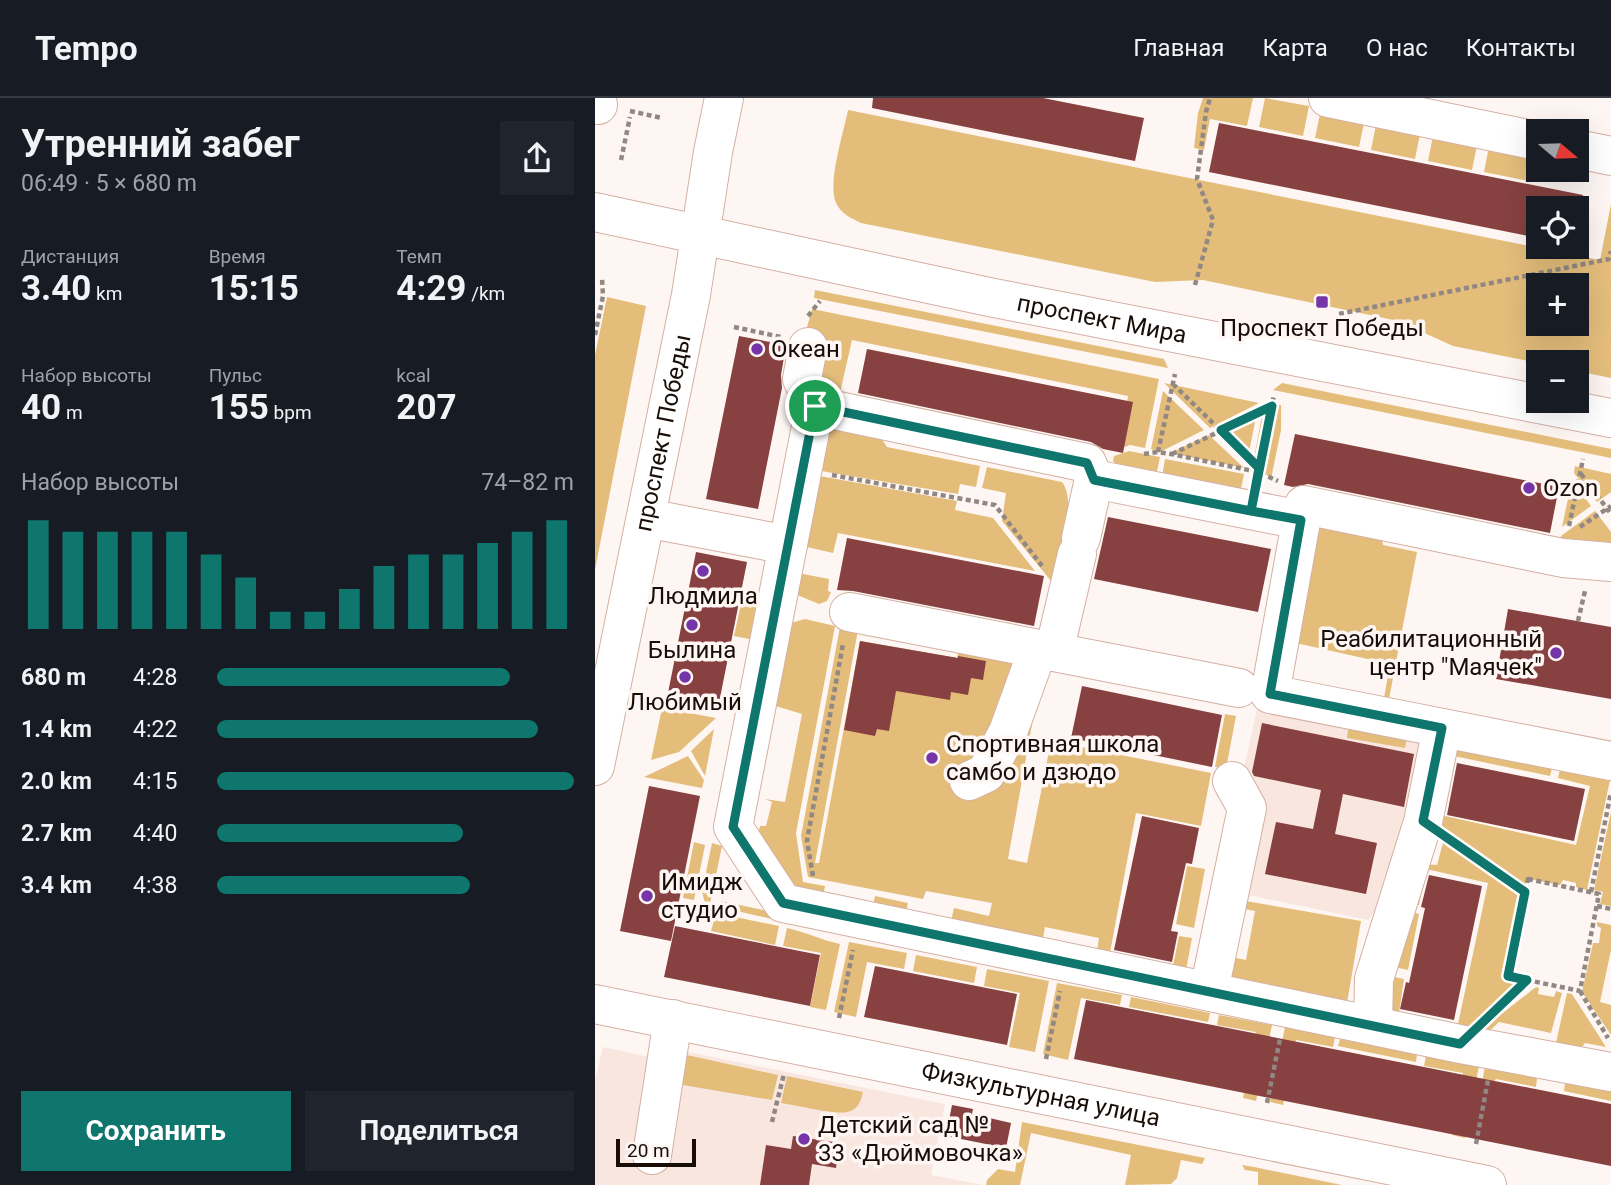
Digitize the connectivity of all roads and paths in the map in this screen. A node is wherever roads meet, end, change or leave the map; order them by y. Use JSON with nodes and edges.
{"nodes":[{"id":1,"x":725,"y":98,"type":"edge"},
{"id":2,"x":1210,"y":98,"type":"edge"},
{"id":3,"x":1328,"y":98,"type":"edge"},
{"id":4,"x":608,"y":107,"type":"edge"},
{"id":5,"x":1526,"y":139,"type":"edge"},
{"id":6,"x":1589,"y":151,"type":"edge"},
{"id":7,"x":1611,"y":156,"type":"edge"},
{"id":8,"x":621,"y":160,"type":"dead end"},
{"id":9,"x":595,"y":212,"type":"edge"},
{"id":10,"x":701,"y":235,"type":"junction"},
{"id":11,"x":1611,"y":251,"type":"edge"},
{"id":12,"x":602,"y":278,"type":"dead end"},
{"id":13,"x":1195,"y":285,"type":"dead end"},
{"id":14,"x":1339,"y":314,"type":"dead end"},
{"id":15,"x":734,"y":327,"type":"dead end"},
{"id":16,"x":595,"y":335,"type":"edge"},
{"id":17,"x":808,"y":346,"type":"joint"},
{"id":18,"x":1175,"y":374,"type":"dead end"},
{"id":19,"x":1173,"y":384,"type":"junction"},
{"id":20,"x":1274,"y":395,"type":"dead end"},
{"id":21,"x":815,"y":406,"type":"junction"},
{"id":22,"x":1272,"y":406,"type":"junction"},
{"id":23,"x":1611,"y":418,"type":"edge"},
{"id":24,"x":1221,"y":430,"type":"junction"},
{"id":25,"x":1158,"y":452,"type":"dead end"},
{"id":26,"x":1171,"y":454,"type":"dead end"},
{"id":27,"x":1583,"y":459,"type":"dead end"},
{"id":28,"x":1259,"y":468,"type":"junction"},
{"id":29,"x":803,"y":470,"type":"junction"},
{"id":30,"x":1580,"y":473,"type":"junction"},
{"id":31,"x":1094,"y":480,"type":"junction"},
{"id":32,"x":1609,"y":507,"type":"edge"},
{"id":33,"x":1251,"y":511,"type":"junction"},
{"id":34,"x":1611,"y":514,"type":"edge"},
{"id":35,"x":646,"y":518,"type":"junction"},
{"id":36,"x":1301,"y":520,"type":"junction"},
{"id":37,"x":788,"y":545,"type":"junction"},
{"id":38,"x":1611,"y":562,"type":"edge"},
{"id":39,"x":1066,"y":597,"type":"junction"},
{"id":40,"x":849,"y":612,"type":"joint"},
{"id":41,"x":1046,"y":650,"type":"junction"},
{"id":42,"x":1239,"y":688,"type":"dead end"},
{"id":43,"x":1442,"y":728,"type":"junction"},
{"id":44,"x":1611,"y":761,"type":"edge"},
{"id":45,"x":595,"y":766,"type":"edge"},
{"id":46,"x":969,"y":781,"type":"dead end"},
{"id":47,"x":1232,"y":781,"type":"dead end"},
{"id":48,"x":1611,"y":792,"type":"edge"},
{"id":49,"x":1423,"y":821,"type":"junction"},
{"id":50,"x":813,"y":877,"type":"dead end"},
{"id":51,"x":1525,"y":892,"type":"junction"},
{"id":52,"x":1591,"y":892,"type":"junction"},
{"id":53,"x":1597,"y":906,"type":"junction"},
{"id":54,"x":1611,"y":909,"type":"edge"},
{"id":55,"x":853,"y":950,"type":"dead end"},
{"id":56,"x":1063,"y":979,"type":"dead end"},
{"id":57,"x":1527,"y":980,"type":"junction"},
{"id":58,"x":1209,"y":991,"type":"junction"},
{"id":59,"x":1580,"y":991,"type":"junction"},
{"id":60,"x":595,"y":1004,"type":"edge"},
{"id":61,"x":839,"y":1018,"type":"dead end"},
{"id":62,"x":673,"y":1019,"type":"junction"},
{"id":63,"x":1373,"y":1025,"type":"junction"},
{"id":64,"x":1280,"y":1038,"type":"dead end"},
{"id":65,"x":1611,"y":1043,"type":"edge"},
{"id":66,"x":1460,"y":1044,"type":"junction"},
{"id":67,"x":1046,"y":1059,"type":"dead end"},
{"id":68,"x":786,"y":1066,"type":"dead end"},
{"id":69,"x":1490,"y":1068,"type":"dead end"},
{"id":70,"x":1611,"y":1072,"type":"edge"},
{"id":71,"x":1267,"y":1103,"type":"dead end"},
{"id":72,"x":772,"y":1122,"type":"dead end"},
{"id":73,"x":1476,"y":1144,"type":"dead end"},
{"id":74,"x":652,"y":1155,"type":"dead end"},
{"id":75,"x":1410,"y":1177,"type":"edge"},
{"id":76,"x":1487,"y":1185,"type":"edge"}],
"edges":[{"from":1,"to":10,"type":"main road","name":"проспект Победы"},
{"from":2,"to":13,"type":"path"},
{"from":3,"to":5,"type":"main road"},
{"from":4,"to":8,"type":"path"},
{"from":6,"to":7,"type":"main road"},
{"from":9,"to":10,"type":"main road","name":"проспект Мира"},
{"from":10,"to":23,"type":"main road","name":"проспект Мира"},
{"from":10,"to":35,"type":"main road","name":"проспект Победы"},
{"from":11,"to":14,"type":"path"},
{"from":12,"to":16,"type":"path"},
{"from":15,"to":17,"type":"path"},
{"from":17,"to":21,"type":"main road"},
{"from":18,"to":19,"type":"path"},
{"from":19,"to":24,"type":"path"},
{"from":19,"to":25,"type":"path"},
{"from":20,"to":22,"type":"path"},
{"from":21,"to":29,"type":"main road"},
{"from":21,"to":31,"type":"main road"},
{"from":22,"to":24,"type":"path"},
{"from":22,"to":28,"type":"path"},
{"from":24,"to":26,"type":"path"},
{"from":24,"to":28,"type":"path"},
{"from":27,"to":30,"type":"path"},
{"from":28,"to":33,"type":"path"},
{"from":29,"to":37,"type":"main road"},
{"from":29,"to":39,"type":"path"},
{"from":30,"to":32,"type":"path"},
{"from":30,"to":32,"type":"path"},
{"from":31,"to":33,"type":"main road"},
{"from":31,"to":39,"type":"main road"},
{"from":32,"to":34,"type":"path"},
{"from":33,"to":36,"type":"main road"},
{"from":35,"to":37,"type":"main road"},
{"from":35,"to":45,"type":"main road","name":"проспект Победы"},
{"from":36,"to":38,"type":"main road"},
{"from":36,"to":43,"type":"main road"},
{"from":37,"to":58,"type":"main road"},
{"from":39,"to":41,"type":"main road"},
{"from":40,"to":41,"type":"main road"},
{"from":40,"to":50,"type":"path"},
{"from":41,"to":42,"type":"main road"},
{"from":41,"to":46,"type":"main road"},
{"from":43,"to":44,"type":"main road"},
{"from":43,"to":49,"type":"main road"},
{"from":47,"to":58,"type":"main road"},
{"from":48,"to":52,"type":"path"},
{"from":49,"to":51,"type":"path"},
{"from":49,"to":63,"type":"main road"},
{"from":51,"to":52,"type":"path"},
{"from":51,"to":57,"type":"path"},
{"from":52,"to":53,"type":"path"},
{"from":53,"to":54,"type":"path"},
{"from":53,"to":59,"type":"path"},
{"from":55,"to":61,"type":"path"},
{"from":56,"to":67,"type":"path"},
{"from":57,"to":59,"type":"path"},
{"from":57,"to":66,"type":"path"},
{"from":58,"to":63,"type":"main road"},
{"from":59,"to":65,"type":"path"},
{"from":60,"to":62,"type":"main road","name":"Физкультурная улица"},
{"from":62,"to":74,"type":"main road"},
{"from":62,"to":75,"type":"main road","name":"Физкультурная улица"},
{"from":63,"to":66,"type":"main road"},
{"from":64,"to":71,"type":"path"},
{"from":66,"to":70,"type":"main road"},
{"from":68,"to":72,"type":"path"},
{"from":69,"to":73,"type":"path"},
{"from":75,"to":76,"type":"main road","name":"Физкультурная улица"}]}
